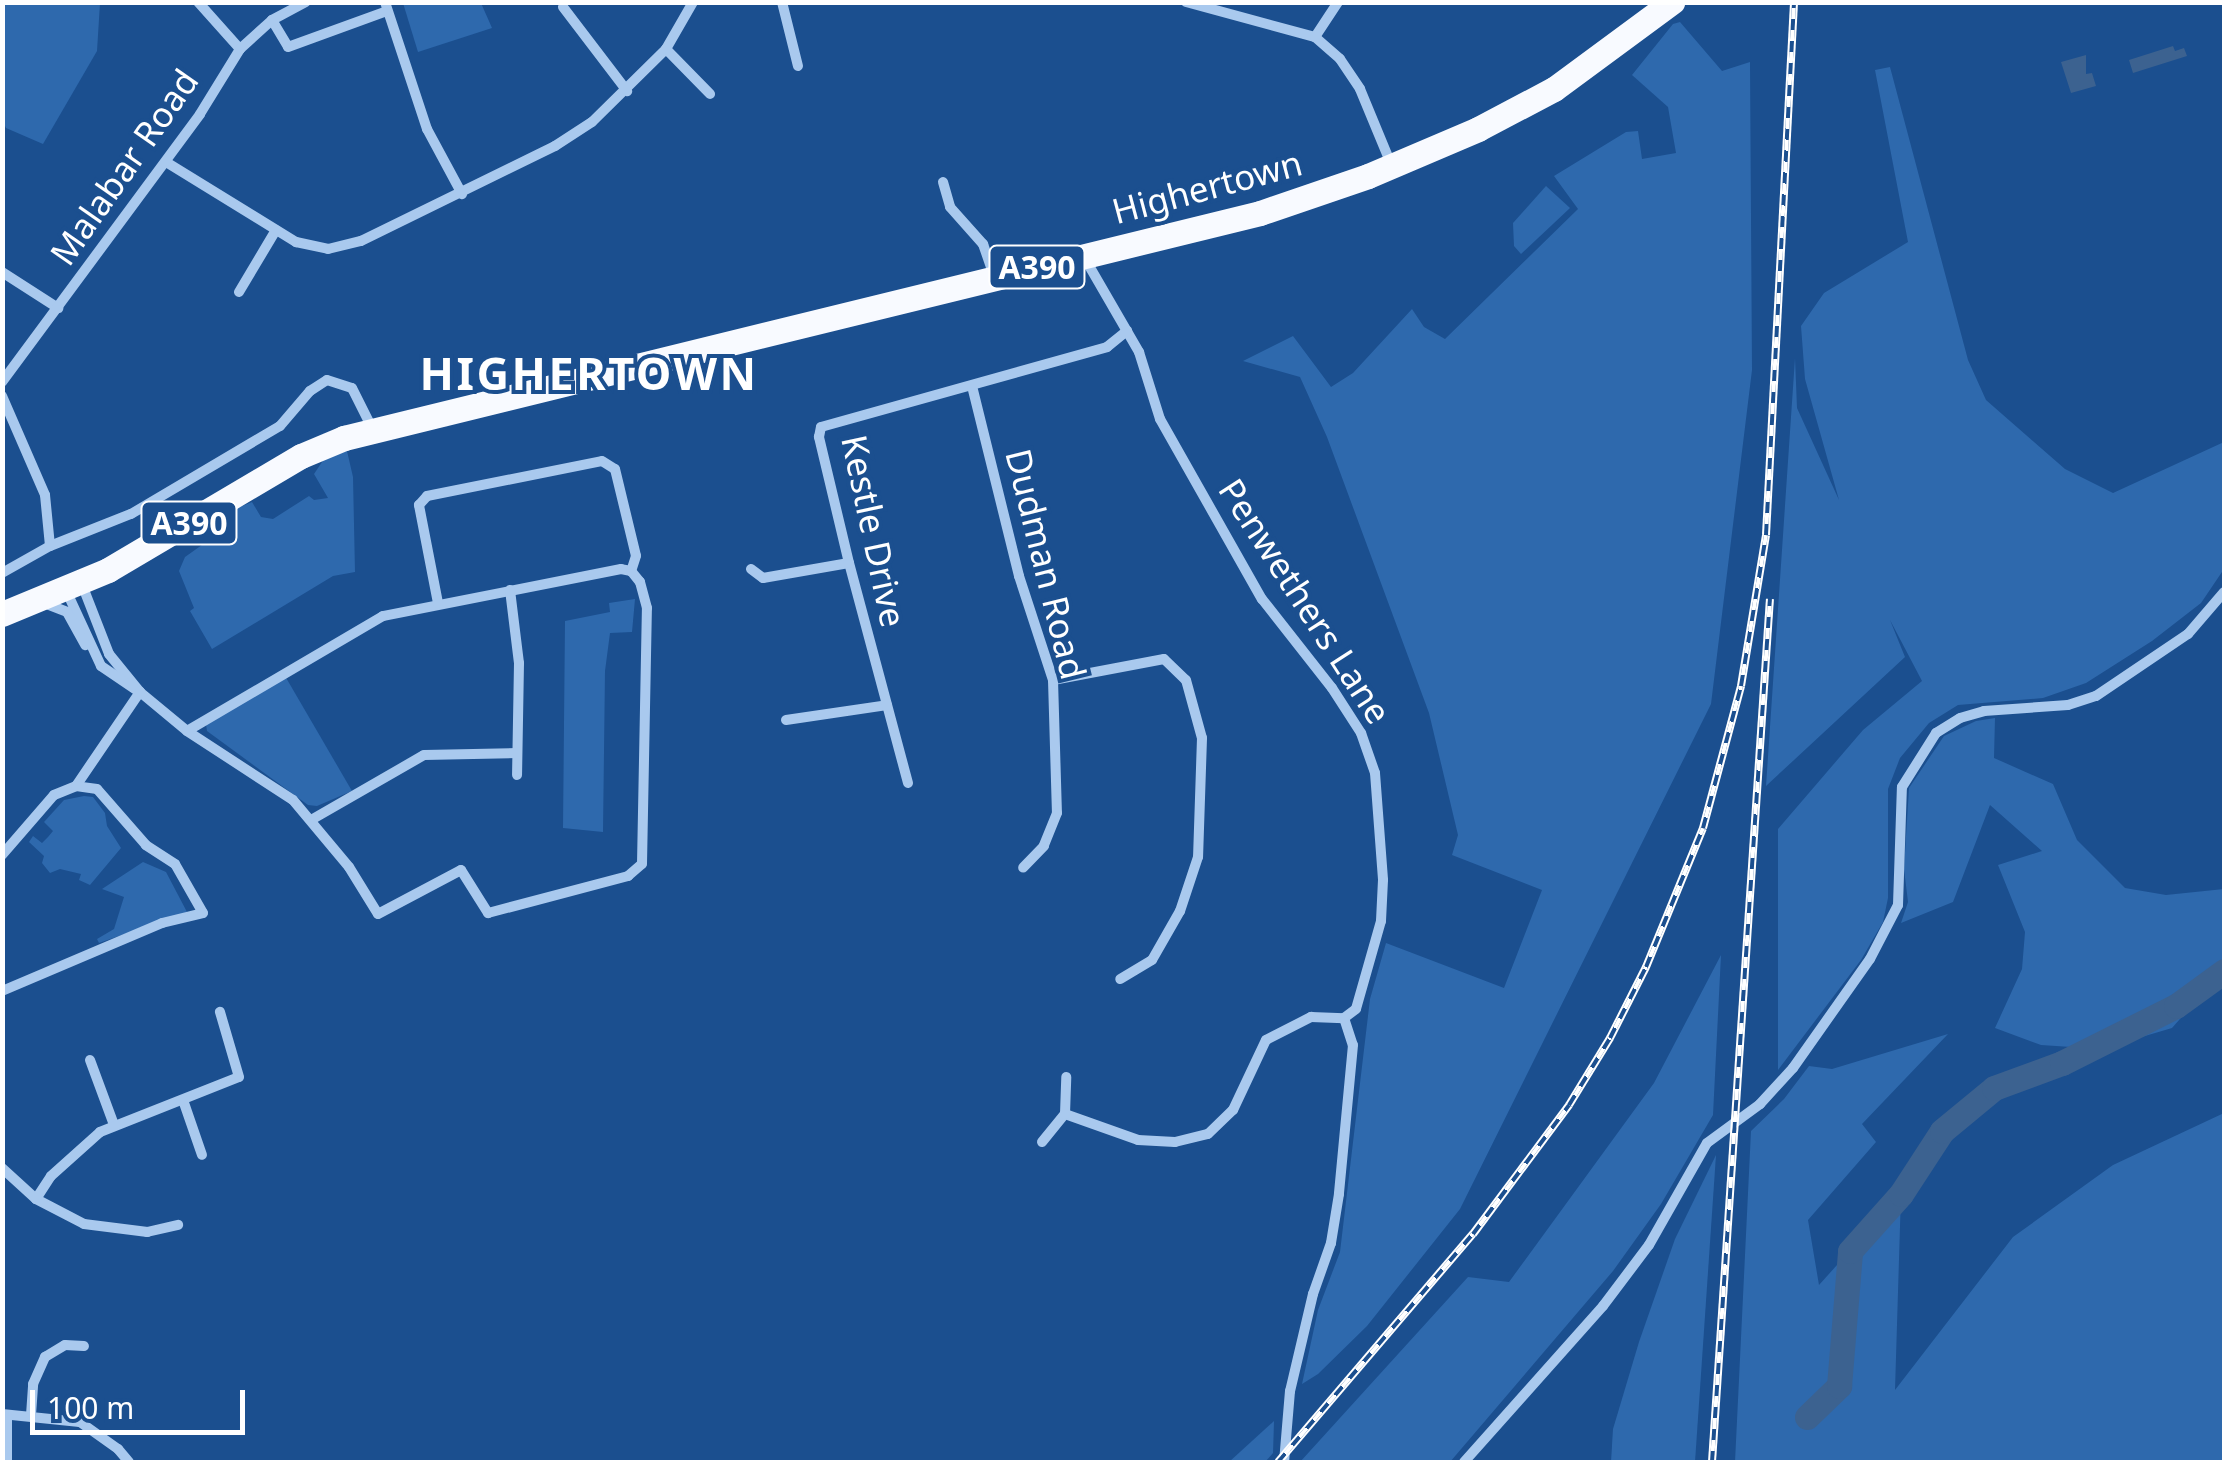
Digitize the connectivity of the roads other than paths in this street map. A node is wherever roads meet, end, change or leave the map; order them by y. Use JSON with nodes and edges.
{"nodes":[{"id":1,"x":198,"y":2,"type":"edge"},
{"id":2,"x":306,"y":2,"type":"edge"},
{"id":3,"x":694,"y":2,"type":"edge"},
{"id":4,"x":782,"y":2,"type":"edge"},
{"id":5,"x":1186,"y":2,"type":"edge"},
{"id":6,"x":1338,"y":2,"type":"edge"},
{"id":7,"x":1672,"y":2,"type":"edge"},
{"id":8,"x":1207,"y":5,"type":"edge"},
{"id":9,"x":386,"y":7,"type":"edge"},
{"id":10,"x":563,"y":7,"type":"dead end"},
{"id":11,"x":272,"y":20,"type":"junction"},
{"id":12,"x":1315,"y":37,"type":"junction"},
{"id":13,"x":240,"y":49,"type":"junction"},
{"id":14,"x":666,"y":49,"type":"junction"},
{"id":15,"x":798,"y":66,"type":"dead end"},
{"id":16,"x":627,"y":90,"type":"junction"},
{"id":17,"x":710,"y":94,"type":"dead end"},
{"id":18,"x":166,"y":162,"type":"junction"},
{"id":19,"x":1392,"y":165,"type":"junction"},
{"id":20,"x":944,"y":182,"type":"dead end"},
{"id":21,"x":462,"y":194,"type":"junction"},
{"id":22,"x":276,"y":230,"type":"junction"},
{"id":23,"x":1084,"y":256,"type":"junction"},
{"id":24,"x":2,"y":272,"type":"edge"},
{"id":25,"x":994,"y":277,"type":"junction"},
{"id":26,"x":238,"y":292,"type":"dead end"},
{"id":27,"x":58,"y":308,"type":"junction"},
{"id":28,"x":1126,"y":331,"type":"junction"},
{"id":29,"x":2,"y":382,"type":"edge"},
{"id":30,"x":972,"y":386,"type":"junction"},
{"id":31,"x":2,"y":396,"type":"edge"},
{"id":32,"x":372,"y":428,"type":"junction"},
{"id":33,"x":50,"y":546,"type":"junction"},
{"id":34,"x":848,"y":563,"type":"junction"},
{"id":35,"x":631,"y":570,"type":"junction"},
{"id":36,"x":752,"y":570,"type":"dead end"},
{"id":37,"x":2,"y":573,"type":"edge"},
{"id":38,"x":73,"y":585,"type":"junction"},
{"id":39,"x":510,"y":590,"type":"junction"},
{"id":40,"x":2224,"y":592,"type":"edge"},
{"id":41,"x":35,"y":600,"type":"junction"},
{"id":42,"x":438,"y":603,"type":"junction"},
{"id":43,"x":2,"y":614,"type":"edge"},
{"id":44,"x":100,"y":666,"type":"junction"},
{"id":45,"x":1053,"y":680,"type":"junction"},
{"id":46,"x":140,"y":692,"type":"junction"},
{"id":47,"x":887,"y":705,"type":"junction"},
{"id":48,"x":786,"y":720,"type":"dead end"},
{"id":49,"x":187,"y":732,"type":"junction"},
{"id":50,"x":518,"y":753,"type":"junction"},
{"id":51,"x":517,"y":775,"type":"dead end"},
{"id":52,"x":908,"y":783,"type":"dead end"},
{"id":53,"x":76,"y":786,"type":"junction"},
{"id":54,"x":310,"y":820,"type":"junction"},
{"id":55,"x":2,"y":855,"type":"edge"},
{"id":56,"x":1024,"y":868,"type":"dead end"},
{"id":57,"x":1120,"y":979,"type":"dead end"},
{"id":58,"x":2,"y":991,"type":"edge"},
{"id":59,"x":220,"y":1012,"type":"dead end"},
{"id":60,"x":1344,"y":1018,"type":"junction"},
{"id":61,"x":90,"y":1060,"type":"dead end"},
{"id":62,"x":1066,"y":1077,"type":"dead end"},
{"id":63,"x":182,"y":1100,"type":"junction"},
{"id":64,"x":1065,"y":1114,"type":"junction"},
{"id":65,"x":114,"y":1125,"type":"junction"},
{"id":66,"x":1042,"y":1142,"type":"dead end"},
{"id":67,"x":202,"y":1155,"type":"dead end"},
{"id":68,"x":2,"y":1168,"type":"edge"},
{"id":69,"x":36,"y":1199,"type":"junction"},
{"id":70,"x":178,"y":1225,"type":"dead end"},
{"id":71,"x":84,"y":1346,"type":"dead end"},
{"id":72,"x":5,"y":1414,"type":"edge"},
{"id":73,"x":31,"y":1415,"type":"junction"},
{"id":74,"x":7,"y":1462,"type":"edge"},
{"id":75,"x":129,"y":1462,"type":"edge"},
{"id":76,"x":1284,"y":1462,"type":"edge"},
{"id":77,"x":1464,"y":1462,"type":"edge"}],
"edges":[{"from":1,"to":13,"type":"street"},
{"from":2,"to":11,"type":"street","name":"Malabar Road"},
{"from":3,"to":14,"type":"street"},
{"from":4,"to":15,"type":"street"},
{"from":5,"to":8,"type":"street"},
{"from":6,"to":12,"type":"street"},
{"from":7,"to":19,"type":"highway","name":"Highertown","number":"A390"},
{"from":8,"to":12,"type":"street"},
{"from":9,"to":11,"type":"street"},
{"from":9,"to":21,"type":"street"},
{"from":10,"to":16,"type":"street"},
{"from":11,"to":13,"type":"street","name":"Malabar Road"},
{"from":12,"to":19,"type":"street"},
{"from":13,"to":18,"type":"street","name":"Malabar Road"},
{"from":14,"to":16,"type":"street"},
{"from":14,"to":17,"type":"street"},
{"from":16,"to":21,"type":"street"},
{"from":18,"to":22,"type":"street"},
{"from":18,"to":27,"type":"street","name":"Malabar Road"},
{"from":19,"to":23,"type":"highway","name":"Highertown","number":"A390"},
{"from":20,"to":25,"type":"street"},
{"from":21,"to":22,"type":"street"},
{"from":22,"to":26,"type":"street"},
{"from":23,"to":25,"type":"highway","name":"Highertown","number":"A390"},
{"from":23,"to":28,"type":"street","name":"Penwethers Lane"},
{"from":24,"to":27,"type":"street"},
{"from":25,"to":32,"type":"highway","name":"Highertown","number":"A390"},
{"from":27,"to":29,"type":"street","name":"Malabar Road"},
{"from":28,"to":30,"type":"street","name":"Kestle Drive"},
{"from":28,"to":60,"type":"street","name":"Penwethers Lane"},
{"from":30,"to":34,"type":"street","name":"Kestle Drive"},
{"from":30,"to":45,"type":"street","name":"Dudman Road"},
{"from":31,"to":33,"type":"street"},
{"from":32,"to":33,"type":"street"},
{"from":32,"to":38,"type":"highway","number":"A390"},
{"from":33,"to":37,"type":"street"},
{"from":34,"to":36,"type":"street"},
{"from":34,"to":47,"type":"street","name":"Kestle Drive"},
{"from":35,"to":39,"type":"street"},
{"from":35,"to":42,"type":"street"},
{"from":35,"to":54,"type":"street"},
{"from":38,"to":41,"type":"highway","number":"A390"},
{"from":38,"to":44,"type":"street"},
{"from":38,"to":46,"type":"street"},
{"from":39,"to":42,"type":"street"},
{"from":39,"to":50,"type":"street"},
{"from":40,"to":77,"type":"street"},
{"from":41,"to":43,"type":"highway","number":"A390"},
{"from":41,"to":44,"type":"street"},
{"from":42,"to":49,"type":"street"},
{"from":44,"to":46,"type":"street"},
{"from":45,"to":56,"type":"street","name":"Dudman Road"},
{"from":45,"to":57,"type":"street"},
{"from":46,"to":49,"type":"street"},
{"from":46,"to":53,"type":"street"},
{"from":47,"to":48,"type":"street"},
{"from":47,"to":52,"type":"street","name":"Kestle Drive"},
{"from":49,"to":54,"type":"street"},
{"from":50,"to":51,"type":"street"},
{"from":50,"to":54,"type":"street"},
{"from":53,"to":55,"type":"street"},
{"from":53,"to":58,"type":"street"},
{"from":59,"to":63,"type":"street"},
{"from":60,"to":64,"type":"street"},
{"from":60,"to":76,"type":"street"},
{"from":61,"to":65,"type":"street"},
{"from":62,"to":64,"type":"street"},
{"from":63,"to":65,"type":"street"},
{"from":63,"to":67,"type":"street"},
{"from":64,"to":66,"type":"street"},
{"from":65,"to":69,"type":"street"},
{"from":68,"to":69,"type":"street"},
{"from":69,"to":70,"type":"street"},
{"from":71,"to":73,"type":"street"},
{"from":72,"to":73,"type":"street"},
{"from":72,"to":74,"type":"street"},
{"from":73,"to":75,"type":"street"}]}
